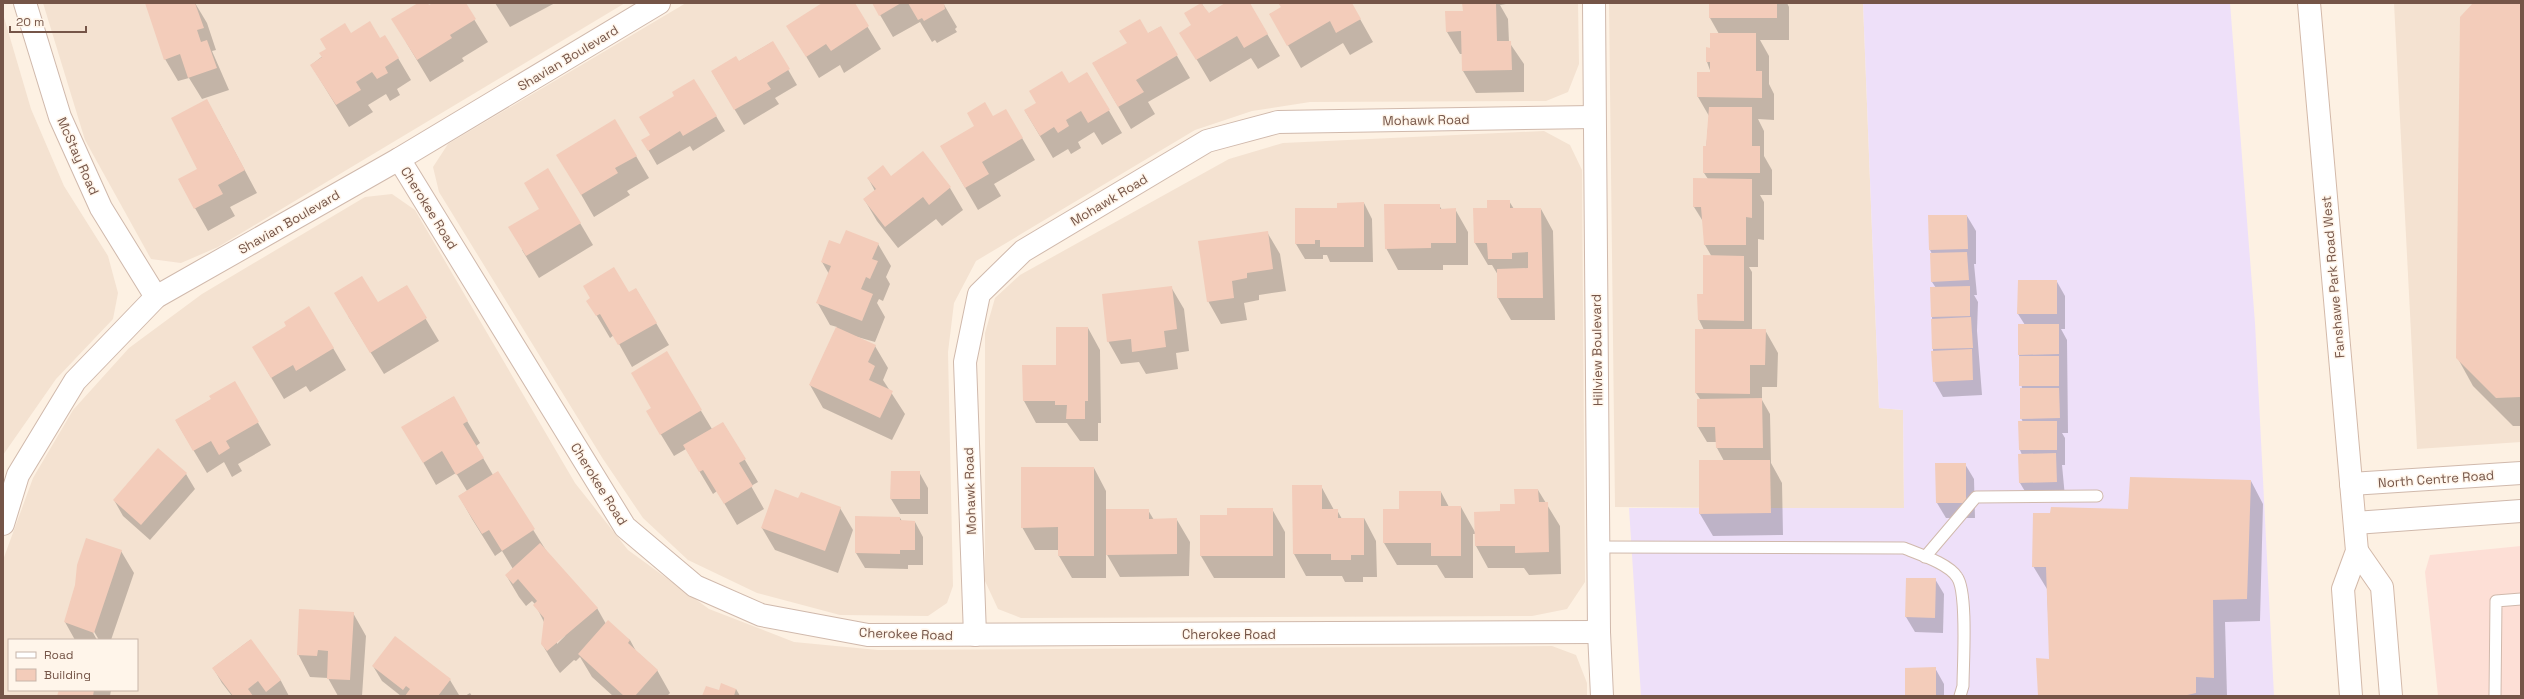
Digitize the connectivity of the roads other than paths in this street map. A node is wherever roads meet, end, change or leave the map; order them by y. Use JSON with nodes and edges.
{"nodes":[{"id":1,"x":25,"y":3,"type":"edge"},
{"id":2,"x":659,"y":3,"type":"edge"},
{"id":3,"x":1594,"y":3,"type":"edge"},
{"id":4,"x":2309,"y":3,"type":"edge"},
{"id":5,"x":1594,"y":117,"type":"junction"},
{"id":6,"x":399,"y":159,"type":"junction"},
{"id":7,"x":156,"y":297,"type":"junction"},
{"id":8,"x":2521,"y":473,"type":"edge"},
{"id":9,"x":2351,"y":484,"type":"junction"},
{"id":10,"x":2097,"y":496,"type":"dead end"},
{"id":11,"x":2521,"y":511,"type":"edge"},
{"id":12,"x":2355,"y":522,"type":"junction"},
{"id":13,"x":3,"y":524,"type":"edge"},
{"id":14,"x":1600,"y":547,"type":"junction"},
{"id":15,"x":2357,"y":551,"type":"junction"},
{"id":16,"x":1925,"y":557,"type":"junction"},
{"id":17,"x":2521,"y":599,"type":"edge"},
{"id":18,"x":1599,"y":632,"type":"junction"},
{"id":19,"x":975,"y":636,"type":"junction"},
{"id":20,"x":1602,"y":696,"type":"edge"},
{"id":21,"x":1960,"y":696,"type":"edge"},
{"id":22,"x":2351,"y":696,"type":"edge"},
{"id":23,"x":2391,"y":696,"type":"edge"},
{"id":24,"x":2494,"y":696,"type":"edge"}],
"edges":[{"from":1,"to":7,"type":"street","name":"McStay Road"},
{"from":2,"to":6,"type":"street","name":"Shavian Boulevard"},
{"from":3,"to":5,"type":"street","name":"Hillview Boulevard"},
{"from":4,"to":9,"type":"street","name":"Fanshawe Park Road West"},
{"from":5,"to":14,"type":"street","name":"Hillview Boulevard"},
{"from":5,"to":19,"type":"street","name":"Mohawk Road"},
{"from":6,"to":7,"type":"street","name":"Shavian Boulevard"},
{"from":6,"to":19,"type":"street","name":"Cherokee Road"},
{"from":7,"to":13,"type":"street","name":"Shavian Boulevard"},
{"from":8,"to":9,"type":"street","name":"North Centre Road"},
{"from":9,"to":12,"type":"street","name":"Fanshawe Park Road West"},
{"from":10,"to":16,"type":"lane"},
{"from":11,"to":12,"type":"street"},
{"from":12,"to":15,"type":"street","name":"Fanshawe Park Road West"},
{"from":14,"to":16,"type":"lane"},
{"from":14,"to":18,"type":"street","name":"Hillview Boulevard"},
{"from":15,"to":22,"type":"street","name":"Fanshawe Park Road West"},
{"from":15,"to":23,"type":"street"},
{"from":16,"to":21,"type":"lane"},
{"from":17,"to":24,"type":"lane"},
{"from":18,"to":19,"type":"street","name":"Cherokee Road"},
{"from":18,"to":20,"type":"street","name":"Hillview Boulevard"}]}
